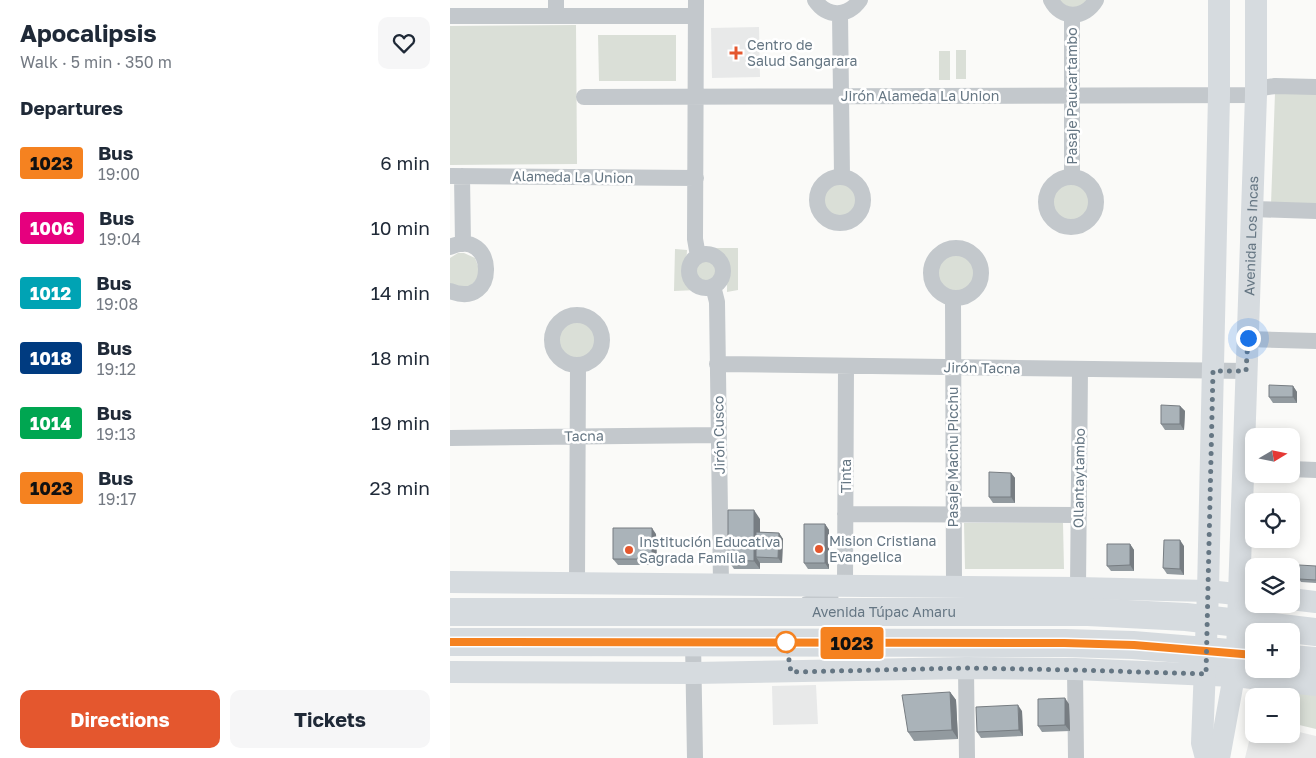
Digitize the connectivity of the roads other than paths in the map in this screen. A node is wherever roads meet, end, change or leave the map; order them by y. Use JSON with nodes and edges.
{"nodes":[{"id":1,"x":815,"y":0,"type":"edge"},
{"id":2,"x":860,"y":0,"type":"edge"},
{"id":3,"x":1050,"y":0,"type":"edge"},
{"id":4,"x":1096,"y":0,"type":"edge"},
{"id":5,"x":1219,"y":0,"type":"edge"},
{"id":6,"x":1256,"y":0,"type":"edge"},
{"id":7,"x":556,"y":8,"type":"edge"},
{"id":8,"x":696,"y":8,"type":"edge"},
{"id":9,"x":840,"y":14,"type":"junction"},
{"id":10,"x":1072,"y":15,"type":"junction"},
{"id":11,"x":450,"y":16,"type":"edge"},
{"id":12,"x":1316,"y":87,"type":"edge"},
{"id":13,"x":1256,"y":92,"type":"junction"},
{"id":14,"x":1072,"y":95,"type":"junction"},
{"id":15,"x":1219,"y":95,"type":"junction"},
{"id":16,"x":696,"y":96,"type":"junction"},
{"id":17,"x":841,"y":96,"type":"junction"},
{"id":18,"x":584,"y":97,"type":"dead end"},
{"id":19,"x":456,"y":176,"type":"edge"},
{"id":20,"x":842,"y":176,"type":"dead end"},
{"id":21,"x":1072,"y":176,"type":"dead end"},
{"id":22,"x":696,"y":178,"type":"junction"},
{"id":23,"x":1252,"y":209,"type":"junction"},
{"id":24,"x":1316,"y":211,"type":"edge"},
{"id":25,"x":457,"y":245,"type":"edge"},
{"id":26,"x":698,"y":256,"type":"junction"},
{"id":27,"x":713,"y":286,"type":"junction"},
{"id":28,"x":450,"y":291,"type":"edge"},
{"id":29,"x":953,"y":298,"type":"dead end"},
{"id":30,"x":1248,"y":338,"type":"junction"},
{"id":31,"x":1316,"y":341,"type":"edge"},
{"id":32,"x":717,"y":364,"type":"junction"},
{"id":33,"x":578,"y":366,"type":"dead end"},
{"id":34,"x":846,"y":366,"type":"junction"},
{"id":35,"x":953,"y":367,"type":"junction"},
{"id":36,"x":1080,"y":369,"type":"junction"},
{"id":37,"x":1213,"y":371,"type":"junction"},
{"id":38,"x":1246,"y":371,"type":"junction"},
{"id":39,"x":1247,"y":428,"type":"edge"},
{"id":40,"x":719,"y":435,"type":"junction"},
{"id":41,"x":578,"y":436,"type":"junction"},
{"id":42,"x":450,"y":438,"type":"edge"},
{"id":43,"x":1300,"y":469,"type":"edge"},
{"id":44,"x":1316,"y":470,"type":"edge"},
{"id":45,"x":1248,"y":483,"type":"edge"},
{"id":46,"x":845,"y":514,"type":"junction"},
{"id":47,"x":954,"y":515,"type":"junction"},
{"id":48,"x":1079,"y":515,"type":"junction"},
{"id":49,"x":1247,"y":558,"type":"edge"},
{"id":50,"x":450,"y":582,"type":"edge"},
{"id":51,"x":578,"y":583,"type":"junction"},
{"id":52,"x":722,"y":584,"type":"junction"},
{"id":53,"x":954,"y":586,"type":"junction"},
{"id":54,"x":844,"y":591,"type":"junction"},
{"id":55,"x":1208,"y":591,"type":"junction"},
{"id":56,"x":1245,"y":595,"type":"edge"},
{"id":57,"x":1245,"y":598,"type":"edge"},
{"id":58,"x":1083,"y":600,"type":"junction"},
{"id":59,"x":1300,"y":601,"type":"edge"},
{"id":60,"x":1040,"y":602,"type":"dead end"},
{"id":61,"x":1316,"y":602,"type":"edge"},
{"id":62,"x":450,"y":612,"type":"edge"},
{"id":63,"x":752,"y":614,"type":"junction"},
{"id":64,"x":1208,"y":619,"type":"junction"},
{"id":65,"x":1238,"y":622,"type":"junction"},
{"id":66,"x":1316,"y":632,"type":"edge"},
{"id":67,"x":450,"y":642,"type":"edge"},
{"id":68,"x":693,"y":642,"type":"junction"},
{"id":69,"x":1300,"y":660,"type":"edge"},
{"id":70,"x":1316,"y":661,"type":"edge"},
{"id":71,"x":1206,"y":662,"type":"junction"},
{"id":72,"x":1242,"y":662,"type":"edge"},
{"id":73,"x":966,"y":668,"type":"junction"},
{"id":74,"x":1076,"y":670,"type":"junction"},
{"id":75,"x":450,"y":672,"type":"edge"},
{"id":76,"x":694,"y":673,"type":"junction"},
{"id":77,"x":1316,"y":685,"type":"edge"},
{"id":78,"x":695,"y":758,"type":"edge"},
{"id":79,"x":967,"y":758,"type":"edge"},
{"id":80,"x":1076,"y":758,"type":"edge"},
{"id":81,"x":1206,"y":758,"type":"edge"},
{"id":82,"x":1218,"y":758,"type":"edge"}],
"edges":[{"from":1,"to":9,"type":"street"},
{"from":2,"to":9,"type":"street"},
{"from":3,"to":10,"type":"street","name":"Pasaje Paucartambo"},
{"from":4,"to":10,"type":"street","name":"Pasaje Paucartambo"},
{"from":5,"to":15,"type":"street"},
{"from":6,"to":13,"type":"street","name":"Avenida Los Incas"},
{"from":7,"to":8,"type":"street"},
{"from":7,"to":11,"type":"street"},
{"from":8,"to":16,"type":"street"},
{"from":9,"to":17,"type":"street"},
{"from":10,"to":14,"type":"street","name":"Pasaje Paucartambo"},
{"from":12,"to":13,"type":"street","name":"Jirón Alameda La Union"},
{"from":13,"to":15,"type":"street","name":"Jirón Alameda La Union"},
{"from":13,"to":23,"type":"street","name":"Avenida Los Incas"},
{"from":14,"to":15,"type":"street","name":"Jirón Alameda La Union"},
{"from":14,"to":17,"type":"street","name":"Jirón Alameda La Union"},
{"from":14,"to":21,"type":"street","name":"Pasaje Paucartambo"},
{"from":15,"to":37,"type":"street"},
{"from":16,"to":17,"type":"street","name":"Jirón Alameda La Union"},
{"from":16,"to":18,"type":"street","name":"Jirón Alameda La Union"},
{"from":16,"to":22,"type":"street"},
{"from":17,"to":20,"type":"street"},
{"from":19,"to":22,"type":"street","name":"Alameda La Union"},
{"from":19,"to":25,"type":"street"},
{"from":22,"to":26,"type":"street"},
{"from":23,"to":24,"type":"street"},
{"from":23,"to":30,"type":"street","name":"Avenida Los Incas"},
{"from":25,"to":28,"type":"street"},
{"from":26,"to":27,"type":"street"},
{"from":26,"to":27,"type":"street"},
{"from":27,"to":32,"type":"street","name":"Jirón Cusco"},
{"from":29,"to":35,"type":"street","name":"Pasaje Machu Picchu"},
{"from":30,"to":31,"type":"street"},
{"from":30,"to":38,"type":"street","name":"Avenida Los Incas"},
{"from":32,"to":34,"type":"street","name":"Jirón Tacna"},
{"from":32,"to":40,"type":"street","name":"Jirón Cusco"},
{"from":33,"to":41,"type":"street"},
{"from":34,"to":35,"type":"street","name":"Jirón Tacna"},
{"from":34,"to":46,"type":"street","name":"Tinta"},
{"from":35,"to":36,"type":"street","name":"Jirón Tacna"},
{"from":35,"to":47,"type":"street","name":"Pasaje Machu Picchu"},
{"from":36,"to":37,"type":"street","name":"Jirón Tacna"},
{"from":36,"to":48,"type":"street","name":"Ollantaytambo"},
{"from":37,"to":38,"type":"street","name":"Jirón Tacna"},
{"from":37,"to":55,"type":"street"},
{"from":38,"to":39,"type":"street","name":"Avenida Los Incas"},
{"from":40,"to":41,"type":"street","name":"Tacna"},
{"from":40,"to":52,"type":"street","name":"Jirón Cusco"},
{"from":41,"to":42,"type":"street","name":"Tacna"},
{"from":41,"to":51,"type":"street"},
{"from":43,"to":44,"type":"street"},
{"from":45,"to":49,"type":"street","name":"Avenida Los Incas"},
{"from":46,"to":47,"type":"street"},
{"from":46,"to":54,"type":"street","name":"Tinta"},
{"from":47,"to":48,"type":"street"},
{"from":47,"to":53,"type":"street","name":"Pasaje Machu Picchu"},
{"from":48,"to":58,"type":"street","name":"Ollantaytambo"},
{"from":50,"to":51,"type":"street","name":"Avenida Túpac Amaru"},
{"from":51,"to":52,"type":"street","name":"Avenida Túpac Amaru"},
{"from":52,"to":54,"type":"street","name":"Avenida Túpac Amaru"},
{"from":53,"to":54,"type":"street","name":"Avenida Túpac Amaru"},
{"from":53,"to":58,"type":"street","name":"Avenida Túpac Amaru"},
{"from":54,"to":63,"type":"lane"},
{"from":55,"to":56,"type":"street","name":"Avenida Túpac Amaru"},
{"from":55,"to":58,"type":"street","name":"Avenida Túpac Amaru"},
{"from":55,"to":64,"type":"street"},
{"from":57,"to":65,"type":"street","name":"Avenida Los Incas"},
{"from":58,"to":60,"type":"lane"},
{"from":58,"to":63,"type":"highway","name":"Avenida Túpac Amaru"},
{"from":58,"to":64,"type":"highway","name":"Avenida Túpac Amaru"},
{"from":59,"to":61,"type":"street"},
{"from":62,"to":63,"type":"highway","name":"Avenida Túpac Amaru"},
{"from":64,"to":65,"type":"highway","name":"Avenida Túpac Amaru"},
{"from":64,"to":71,"type":"street"},
{"from":65,"to":66,"type":"highway","name":"Avenida Túpac Amaru"},
{"from":65,"to":72,"type":"street","name":"Avenida Los Incas"},
{"from":67,"to":68,"type":"highway"},
{"from":68,"to":71,"type":"highway"},
{"from":68,"to":76,"type":"street"},
{"from":69,"to":70,"type":"highway"},
{"from":71,"to":72,"type":"highway"},
{"from":71,"to":74,"type":"street"},
{"from":71,"to":81,"type":"street"},
{"from":72,"to":77,"type":"street"},
{"from":72,"to":82,"type":"street","name":"Avenida Los Incas"},
{"from":73,"to":74,"type":"street"},
{"from":73,"to":76,"type":"street"},
{"from":73,"to":79,"type":"street"},
{"from":74,"to":80,"type":"street"},
{"from":75,"to":76,"type":"street"},
{"from":76,"to":78,"type":"street"}]}
